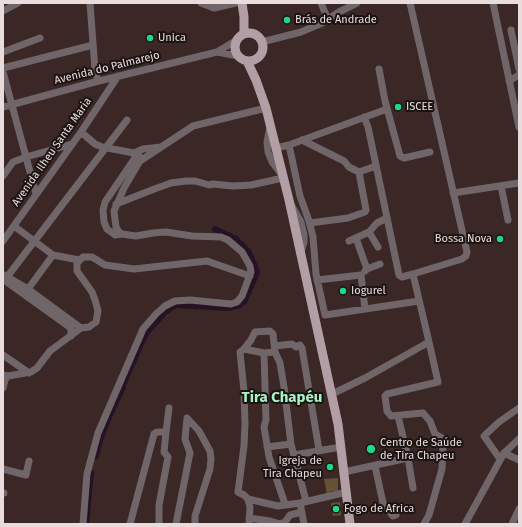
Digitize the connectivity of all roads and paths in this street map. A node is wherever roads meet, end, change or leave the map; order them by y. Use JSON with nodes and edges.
{"nodes":[{"id":1,"x":18,"y":3,"type":"edge"},
{"id":2,"x":90,"y":3,"type":"edge"},
{"id":3,"x":201,"y":3,"type":"edge"},
{"id":4,"x":236,"y":3,"type":"edge"},
{"id":5,"x":242,"y":3,"type":"edge"},
{"id":6,"x":322,"y":3,"type":"edge"},
{"id":7,"x":357,"y":3,"type":"edge"},
{"id":8,"x":410,"y":3,"type":"edge"},
{"id":9,"x":493,"y":3,"type":"edge"},
{"id":10,"x":3,"y":11,"type":"edge"},
{"id":11,"x":328,"y":20,"type":"junction"},
{"id":12,"x":511,"y":30,"type":"dead end"},
{"id":13,"x":245,"y":36,"type":"junction"},
{"id":14,"x":40,"y":38,"type":"dead end"},
{"id":15,"x":262,"y":42,"type":"junction"},
{"id":16,"x":93,"y":45,"type":"junction"},
{"id":17,"x":3,"y":52,"type":"edge"},
{"id":18,"x":216,"y":52,"type":"junction"},
{"id":19,"x":261,"y":55,"type":"junction"},
{"id":20,"x":238,"y":56,"type":"junction"},
{"id":21,"x":247,"y":62,"type":"junction"},
{"id":22,"x":3,"y":68,"type":"edge"},
{"id":23,"x":378,"y":69,"type":"dead end"},
{"id":24,"x":519,"y":69,"type":"edge"},
{"id":25,"x":3,"y":72,"type":"edge"},
{"id":26,"x":519,"y":75,"type":"edge"},
{"id":27,"x":118,"y":76,"type":"junction"},
{"id":28,"x":256,"y":80,"type":"junction"},
{"id":29,"x":98,"y":81,"type":"junction"},
{"id":30,"x":509,"y":81,"type":"junction"},
{"id":31,"x":12,"y":105,"type":"junction"},
{"id":32,"x":3,"y":108,"type":"edge"},
{"id":33,"x":266,"y":108,"type":"junction"},
{"id":34,"x":387,"y":110,"type":"junction"},
{"id":35,"x":366,"y":117,"type":"junction"},
{"id":36,"x":127,"y":120,"type":"dead end"},
{"id":37,"x":270,"y":125,"type":"junction"},
{"id":38,"x":519,"y":127,"type":"edge"},
{"id":39,"x":81,"y":132,"type":"junction"},
{"id":40,"x":302,"y":140,"type":"junction"},
{"id":41,"x":72,"y":144,"type":"junction"},
{"id":42,"x":289,"y":145,"type":"junction"},
{"id":43,"x":162,"y":146,"type":"junction"},
{"id":44,"x":106,"y":147,"type":"junction"},
{"id":45,"x":276,"y":148,"type":"junction"},
{"id":46,"x":134,"y":152,"type":"junction"},
{"id":47,"x":430,"y":152,"type":"dead end"},
{"id":48,"x":26,"y":157,"type":"junction"},
{"id":49,"x":140,"y":161,"type":"junction"},
{"id":50,"x":376,"y":166,"type":"junction"},
{"id":51,"x":359,"y":172,"type":"junction"},
{"id":52,"x":3,"y":176,"type":"edge"},
{"id":53,"x":283,"y":177,"type":"junction"},
{"id":54,"x":519,"y":183,"type":"edge"},
{"id":55,"x":501,"y":186,"type":"junction"},
{"id":56,"x":453,"y":193,"type":"junction"},
{"id":57,"x":36,"y":194,"type":"junction"},
{"id":58,"x":116,"y":204,"type":"junction"},
{"id":59,"x":387,"y":218,"type":"junction"},
{"id":60,"x":508,"y":220,"type":"dead end"},
{"id":61,"x":310,"y":223,"type":"junction"},
{"id":62,"x":14,"y":226,"type":"junction"},
{"id":63,"x":370,"y":232,"type":"junction"},
{"id":64,"x":122,"y":234,"type":"junction"},
{"id":65,"x":3,"y":241,"type":"edge"},
{"id":66,"x":34,"y":241,"type":"junction"},
{"id":67,"x":378,"y":247,"type":"dead end"},
{"id":68,"x":53,"y":255,"type":"junction"},
{"id":69,"x":79,"y":260,"type":"junction"},
{"id":70,"x":380,"y":264,"type":"dead end"},
{"id":71,"x":367,"y":269,"type":"junction"},
{"id":72,"x":414,"y":274,"type":"junction"},
{"id":73,"x":361,"y":275,"type":"junction"},
{"id":74,"x":4,"y":276,"type":"edge"},
{"id":75,"x":250,"y":276,"type":"junction"},
{"id":76,"x":317,"y":280,"type":"junction"},
{"id":77,"x":28,"y":290,"type":"junction"},
{"id":78,"x":419,"y":302,"type":"junction"},
{"id":79,"x":365,"y":309,"type":"junction"},
{"id":80,"x":81,"y":328,"type":"junction"},
{"id":81,"x":71,"y":336,"type":"junction"},
{"id":82,"x":429,"y":342,"type":"junction"},
{"id":83,"x":244,"y":349,"type":"junction"},
{"id":84,"x":275,"y":349,"type":"junction"},
{"id":85,"x":264,"y":353,"type":"junction"},
{"id":86,"x":3,"y":355,"type":"edge"},
{"id":87,"x":29,"y":373,"type":"junction"},
{"id":88,"x":6,"y":376,"type":"edge"},
{"id":89,"x":3,"y":388,"type":"edge"},
{"id":90,"x":332,"y":394,"type":"junction"},
{"id":91,"x":169,"y":408,"type":"dead end"},
{"id":92,"x":519,"y":408,"type":"edge"},
{"id":93,"x":398,"y":416,"type":"junction"},
{"id":94,"x":166,"y":432,"type":"junction"},
{"id":95,"x":519,"y":439,"type":"edge"},
{"id":96,"x":152,"y":442,"type":"junction"},
{"id":97,"x":291,"y":444,"type":"junction"},
{"id":98,"x":164,"y":446,"type":"junction"},
{"id":99,"x":267,"y":447,"type":"junction"},
{"id":100,"x":342,"y":447,"type":"junction"},
{"id":101,"x":319,"y":450,"type":"junction"},
{"id":102,"x":294,"y":455,"type":"junction"},
{"id":103,"x":502,"y":456,"type":"junction"},
{"id":104,"x":408,"y":458,"type":"junction"},
{"id":105,"x":519,"y":460,"type":"edge"},
{"id":106,"x":29,"y":461,"type":"dead end"},
{"id":107,"x":375,"y":466,"type":"junction"},
{"id":108,"x":3,"y":469,"type":"edge"},
{"id":109,"x":344,"y":472,"type":"junction"},
{"id":110,"x":413,"y":488,"type":"dead end"},
{"id":111,"x":347,"y":492,"type":"junction"},
{"id":112,"x":248,"y":499,"type":"junction"},
{"id":113,"x":303,"y":502,"type":"junction"},
{"id":114,"x":285,"y":504,"type":"junction"},
{"id":115,"x":519,"y":509,"type":"edge"},
{"id":116,"x":302,"y":512,"type":"junction"},
{"id":117,"x":396,"y":515,"type":"dead end"},
{"id":118,"x":249,"y":521,"type":"edge"},
{"id":119,"x":175,"y":523,"type":"edge"},
{"id":120,"x":467,"y":523,"type":"edge"},
{"id":121,"x":83,"y":524,"type":"edge"},
{"id":122,"x":130,"y":524,"type":"edge"},
{"id":123,"x":159,"y":524,"type":"edge"},
{"id":124,"x":195,"y":524,"type":"edge"},
{"id":125,"x":304,"y":524,"type":"edge"},
{"id":126,"x":350,"y":524,"type":"edge"},
{"id":127,"x":424,"y":524,"type":"edge"},
{"id":128,"x":512,"y":524,"type":"edge"}],
"edges":[{"from":1,"to":10,"type":"street"},
{"from":2,"to":16,"type":"street"},
{"from":3,"to":4,"type":"street"},
{"from":5,"to":13,"type":"main road"},
{"from":6,"to":11,"type":"street"},
{"from":7,"to":11,"type":"street"},
{"from":8,"to":56,"type":"street"},
{"from":9,"to":30,"type":"street"},
{"from":11,"to":15,"type":"street"},
{"from":12,"to":24,"type":"street"},
{"from":13,"to":15,"type":"main road"},
{"from":13,"to":18,"type":"street","name":"Avenida do Palmarejo"},
{"from":13,"to":20,"type":"main road"},
{"from":14,"to":17,"type":"street"},
{"from":15,"to":19,"type":"main road"},
{"from":16,"to":22,"type":"street"},
{"from":16,"to":29,"type":"street"},
{"from":18,"to":20,"type":"street","name":"Avenida do Palmarejo"},
{"from":18,"to":27,"type":"street","name":"Avenida do Palmarejo"},
{"from":19,"to":21,"type":"main road"},
{"from":19,"to":28,"type":"main road"},
{"from":20,"to":21,"type":"main road"},
{"from":21,"to":28,"type":"main road"},
{"from":23,"to":34,"type":"street"},
{"from":25,"to":31,"type":"street"},
{"from":26,"to":30,"type":"street"},
{"from":27,"to":29,"type":"street","name":"Avenida do Palmarejo"},
{"from":27,"to":39,"type":"street","name":"Avenida Ilheu Santa Maria"},
{"from":28,"to":33,"type":"main road"},
{"from":29,"to":31,"type":"street","name":"Avenida do Palmarejo"},
{"from":30,"to":38,"type":"street"},
{"from":31,"to":32,"type":"street","name":"Avenida do Palmarejo"},
{"from":31,"to":48,"type":"street"},
{"from":33,"to":37,"type":"main road"},
{"from":33,"to":43,"type":"street"},
{"from":34,"to":35,"type":"street"},
{"from":34,"to":47,"type":"street"},
{"from":35,"to":40,"type":"street"},
{"from":35,"to":50,"type":"street"},
{"from":36,"to":44,"type":"street"},
{"from":37,"to":45,"type":"main road"},
{"from":37,"to":53,"type":"street"},
{"from":39,"to":41,"type":"street","name":"Avenida Ilheu Santa Maria"},
{"from":39,"to":44,"type":"street"},
{"from":40,"to":42,"type":"street"},
{"from":40,"to":51,"type":"street"},
{"from":41,"to":48,"type":"street"},
{"from":41,"to":57,"type":"street","name":"Avenida Ilheu Santa Maria"},
{"from":42,"to":45,"type":"street"},
{"from":42,"to":61,"type":"street"},
{"from":43,"to":46,"type":"street"},
{"from":43,"to":49,"type":"street"},
{"from":44,"to":46,"type":"street"},
{"from":44,"to":66,"type":"street"},
{"from":45,"to":53,"type":"main road"},
{"from":46,"to":49,"type":"street"},
{"from":46,"to":64,"type":"street"},
{"from":48,"to":52,"type":"street"},
{"from":48,"to":57,"type":"street"},
{"from":49,"to":58,"type":"street"},
{"from":50,"to":51,"type":"street"},
{"from":50,"to":59,"type":"street"},
{"from":51,"to":61,"type":"street"},
{"from":53,"to":58,"type":"street"},
{"from":53,"to":90,"type":"main road"},
{"from":54,"to":55,"type":"street"},
{"from":55,"to":56,"type":"street"},
{"from":55,"to":60,"type":"street"},
{"from":56,"to":72,"type":"street"},
{"from":57,"to":62,"type":"street","name":"Avenida Ilheu Santa Maria"},
{"from":58,"to":64,"type":"street"},
{"from":59,"to":63,"type":"street"},
{"from":59,"to":72,"type":"street"},
{"from":61,"to":76,"type":"street"},
{"from":62,"to":65,"type":"street","name":"Avenida Ilheu Santa Maria"},
{"from":62,"to":66,"type":"street"},
{"from":63,"to":67,"type":"street"},
{"from":63,"to":71,"type":"street"},
{"from":64,"to":75,"type":"street"},
{"from":66,"to":68,"type":"street"},
{"from":66,"to":74,"type":"street"},
{"from":68,"to":69,"type":"street"},
{"from":68,"to":77,"type":"street"},
{"from":69,"to":75,"type":"street"},
{"from":69,"to":80,"type":"street"},
{"from":70,"to":71,"type":"street"},
{"from":71,"to":73,"type":"street"},
{"from":72,"to":78,"type":"street"},
{"from":73,"to":76,"type":"street"},
{"from":73,"to":79,"type":"street"},
{"from":74,"to":77,"type":"street"},
{"from":74,"to":81,"type":"street"},
{"from":75,"to":121,"type":"street"},
{"from":76,"to":79,"type":"street"},
{"from":77,"to":80,"type":"street"},
{"from":78,"to":79,"type":"street"},
{"from":78,"to":82,"type":"street"},
{"from":80,"to":81,"type":"street"},
{"from":81,"to":87,"type":"street"},
{"from":82,"to":90,"type":"street"},
{"from":82,"to":93,"type":"street"},
{"from":83,"to":84,"type":"street"},
{"from":83,"to":85,"type":"street"},
{"from":83,"to":112,"type":"street"},
{"from":84,"to":85,"type":"street"},
{"from":84,"to":97,"type":"street"},
{"from":84,"to":101,"type":"street"},
{"from":85,"to":99,"type":"street"},
{"from":86,"to":87,"type":"street"},
{"from":87,"to":88,"type":"street"},
{"from":88,"to":89,"type":"street"},
{"from":90,"to":100,"type":"main road"},
{"from":91,"to":94,"type":"street"},
{"from":92,"to":103,"type":"street"},
{"from":93,"to":104,"type":"street"},
{"from":93,"to":127,"type":"street"},
{"from":94,"to":96,"type":"street"},
{"from":94,"to":98,"type":"street"},
{"from":95,"to":103,"type":"street"},
{"from":96,"to":98,"type":"street"},
{"from":96,"to":122,"type":"street"},
{"from":97,"to":99,"type":"street"},
{"from":97,"to":102,"type":"street"},
{"from":98,"to":123,"type":"street"},
{"from":99,"to":114,"type":"street"},
{"from":100,"to":101,"type":"street"},
{"from":100,"to":109,"type":"main road"},
{"from":101,"to":102,"type":"street"},
{"from":102,"to":113,"type":"street"},
{"from":103,"to":105,"type":"street"},
{"from":103,"to":120,"type":"street"},
{"from":104,"to":107,"type":"street"},
{"from":104,"to":110,"type":"street"},
{"from":106,"to":108,"type":"street"},
{"from":107,"to":109,"type":"street"},
{"from":107,"to":117,"type":"street"},
{"from":109,"to":111,"type":"main road"},
{"from":111,"to":113,"type":"street"},
{"from":111,"to":126,"type":"main road"},
{"from":112,"to":114,"type":"street"},
{"from":112,"to":118,"type":"street"},
{"from":113,"to":114,"type":"street"},
{"from":113,"to":116,"type":"street"},
{"from":115,"to":128,"type":"street"},
{"from":116,"to":118,"type":"street"},
{"from":116,"to":125,"type":"street"},
{"from":119,"to":124,"type":"street"}]}
